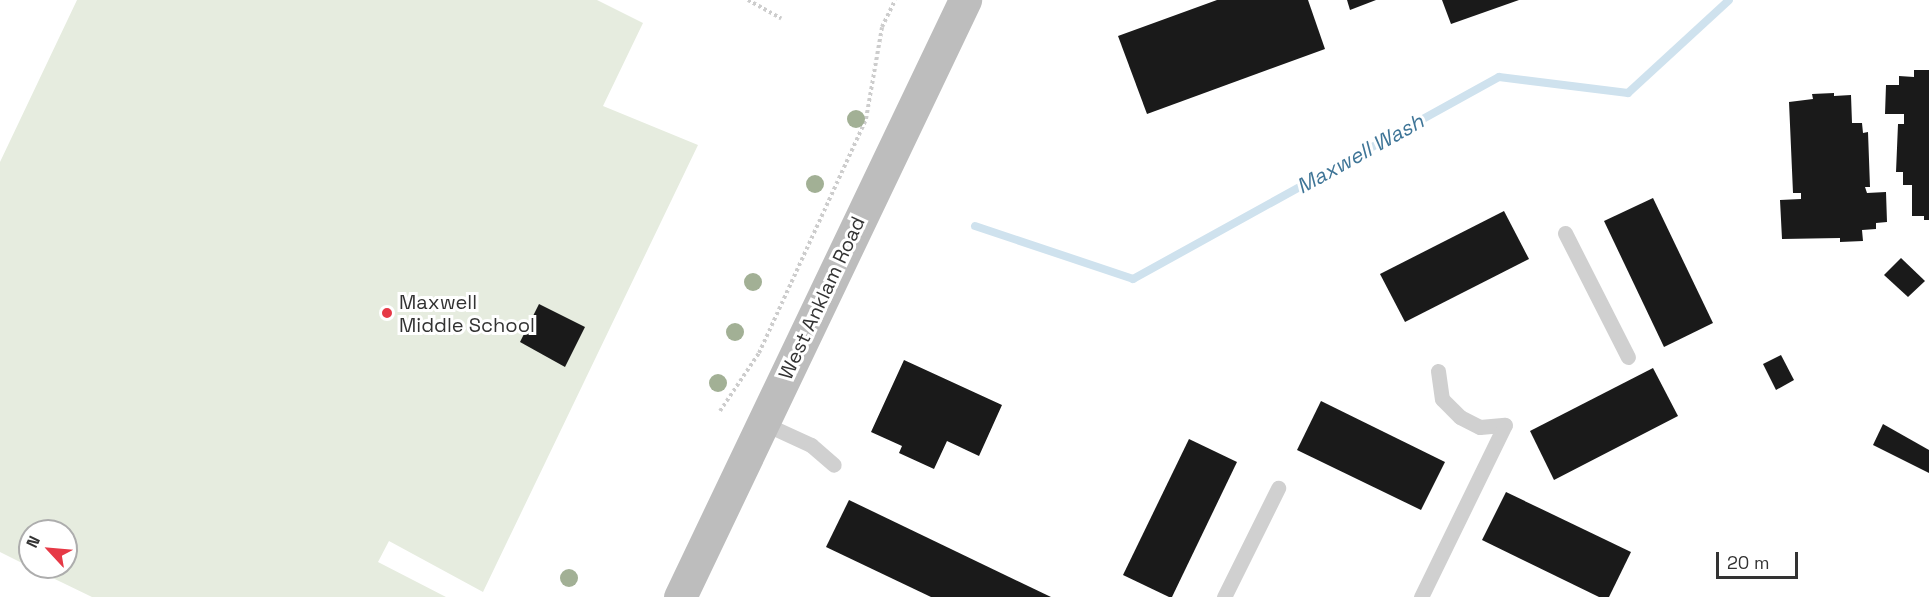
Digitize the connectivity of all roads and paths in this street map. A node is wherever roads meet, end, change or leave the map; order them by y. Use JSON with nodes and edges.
{"nodes":[{"id":1,"x":748,"y":0,"type":"edge"},
{"id":2,"x":895,"y":0,"type":"edge"},
{"id":3,"x":965,"y":0,"type":"edge"},
{"id":4,"x":781,"y":18,"type":"dead end"},
{"id":5,"x":1566,"y":233,"type":"dead end"},
{"id":6,"x":1628,"y":357,"type":"dead end"},
{"id":7,"x":1438,"y":371,"type":"dead end"},
{"id":8,"x":720,"y":411,"type":"dead end"},
{"id":9,"x":763,"y":423,"type":"junction"},
{"id":10,"x":834,"y":465,"type":"dead end"},
{"id":11,"x":1278,"y":488,"type":"dead end"},
{"id":12,"x":680,"y":597,"type":"edge"},
{"id":13,"x":1224,"y":597,"type":"edge"},
{"id":14,"x":1421,"y":597,"type":"edge"}],
"edges":[{"from":1,"to":4,"type":"path"},
{"from":2,"to":8,"type":"path"},
{"from":3,"to":9,"type":"main road","name":"West Anklam Road"},
{"from":5,"to":6,"type":"lane"},
{"from":7,"to":14,"type":"lane"},
{"from":9,"to":10,"type":"lane"},
{"from":9,"to":12,"type":"main road","name":"West Anklam Road"},
{"from":11,"to":13,"type":"lane"}]}
